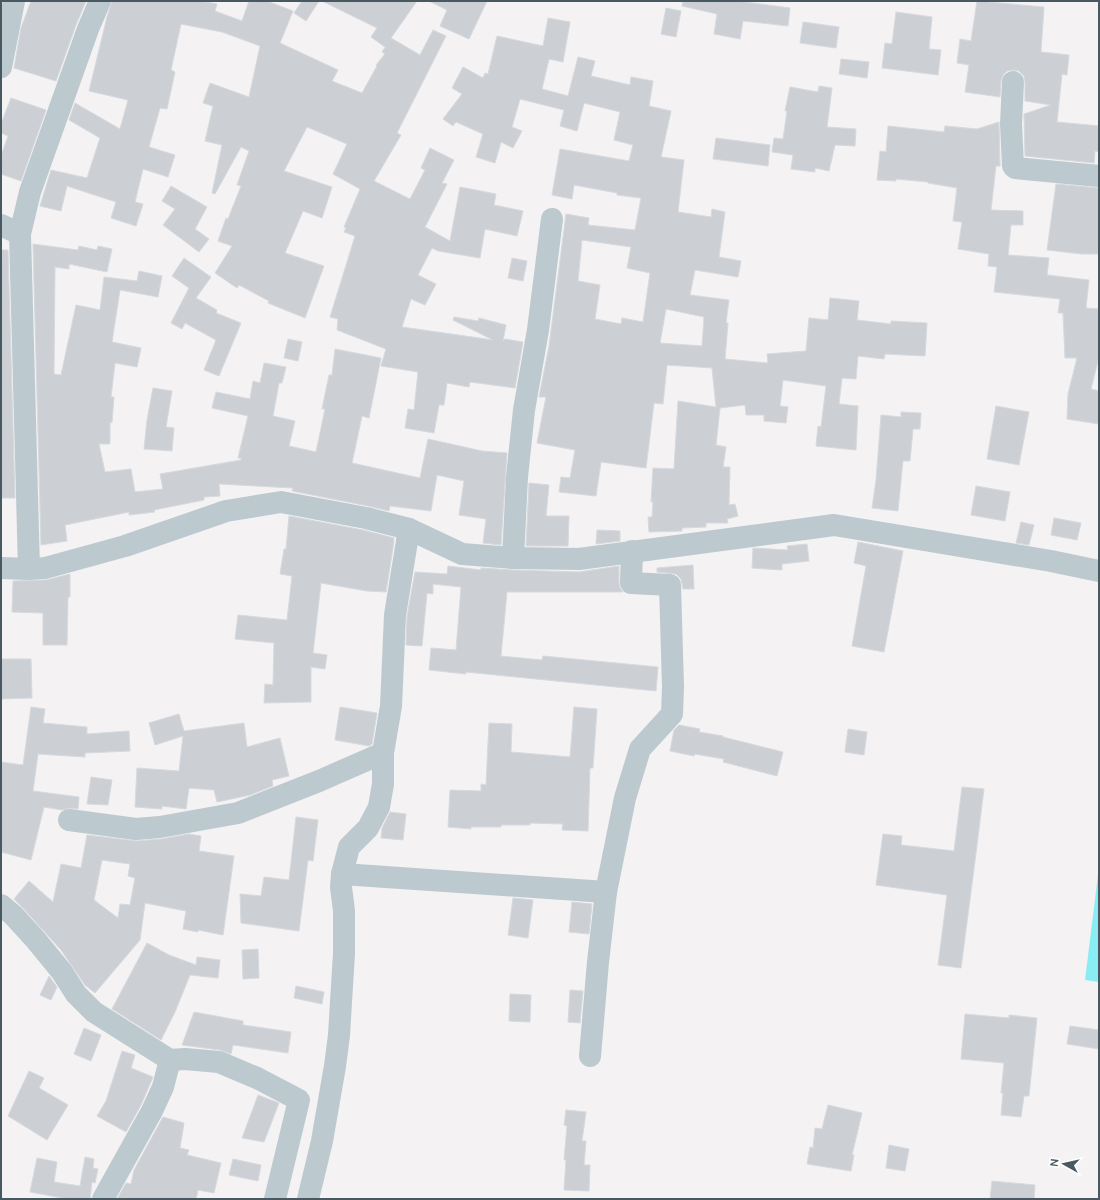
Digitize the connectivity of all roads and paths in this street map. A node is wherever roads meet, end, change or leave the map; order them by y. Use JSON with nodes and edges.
{"nodes":[{"id":1,"x":14,"y":1,"type":"edge"},
{"id":2,"x":100,"y":1,"type":"edge"},
{"id":3,"x":1,"y":67,"type":"edge"},
{"id":4,"x":1013,"y":82,"type":"dead end"},
{"id":5,"x":1099,"y":176,"type":"edge"},
{"id":6,"x":552,"y":219,"type":"dead end"},
{"id":7,"x":10,"y":230,"type":"edge"},
{"id":8,"x":409,"y":529,"type":"junction"},
{"id":9,"x":632,"y":551,"type":"junction"},
{"id":10,"x":513,"y":558,"type":"junction"},
{"id":11,"x":1,"y":568,"type":"edge"},
{"id":12,"x":29,"y":569,"type":"junction"},
{"id":13,"x":1099,"y":572,"type":"edge"},
{"id":14,"x":383,"y":754,"type":"junction"},
{"id":15,"x":69,"y":820,"type":"dead end"},
{"id":16,"x":342,"y":874,"type":"junction"},
{"id":17,"x":606,"y":892,"type":"junction"},
{"id":18,"x":1,"y":905,"type":"edge"},
{"id":19,"x":590,"y":1056,"type":"dead end"},
{"id":20,"x":170,"y":1060,"type":"junction"},
{"id":21,"x":103,"y":1199,"type":"edge"},
{"id":22,"x":275,"y":1199,"type":"edge"},
{"id":23,"x":308,"y":1199,"type":"edge"}],
"edges":[{"from":1,"to":3,"type":"street"},
{"from":2,"to":7,"type":"street"},
{"from":4,"to":5,"type":"street"},
{"from":6,"to":10,"type":"street"},
{"from":7,"to":12,"type":"street"},
{"from":8,"to":10,"type":"street"},
{"from":8,"to":12,"type":"street"},
{"from":8,"to":14,"type":"street"},
{"from":9,"to":10,"type":"street"},
{"from":9,"to":13,"type":"street"},
{"from":9,"to":17,"type":"street"},
{"from":11,"to":12,"type":"street"},
{"from":14,"to":15,"type":"street"},
{"from":14,"to":16,"type":"street"},
{"from":16,"to":17,"type":"street"},
{"from":16,"to":23,"type":"street"},
{"from":17,"to":19,"type":"street"},
{"from":18,"to":20,"type":"street"},
{"from":20,"to":21,"type":"street"},
{"from":20,"to":22,"type":"street"}]}
